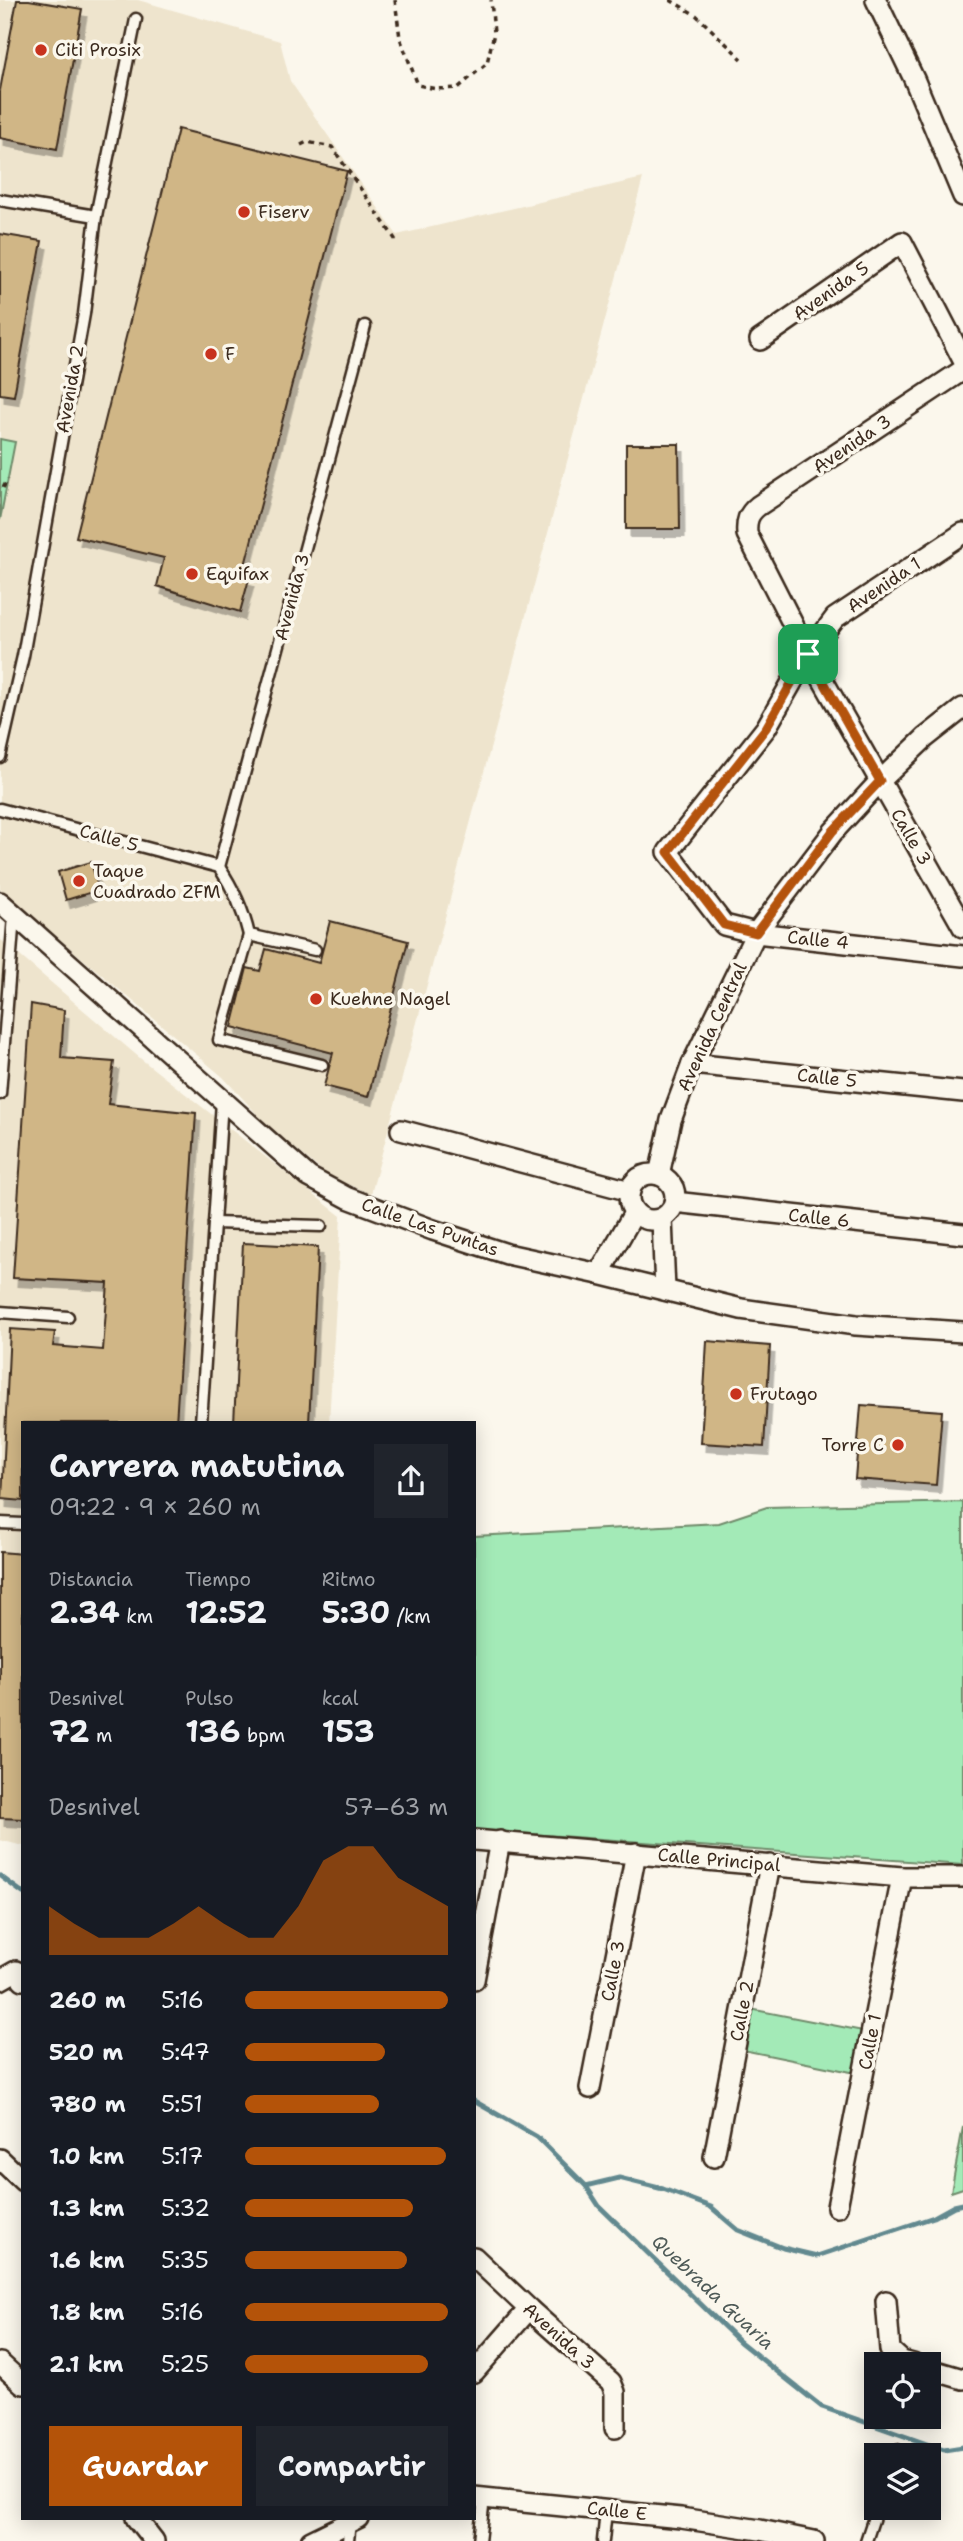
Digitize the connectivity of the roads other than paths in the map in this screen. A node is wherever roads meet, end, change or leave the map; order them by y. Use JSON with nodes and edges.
{"nodes":[{"id":1,"x":876,"y":0,"type":"edge"},
{"id":2,"x":136,"y":19,"type":"dead end"},
{"id":3,"x":963,"y":196,"type":"edge"},
{"id":4,"x":0,"y":200,"type":"edge"},
{"id":5,"x":96,"y":216,"type":"junction"},
{"id":6,"x":365,"y":326,"type":"dead end"},
{"id":7,"x":760,"y":340,"type":"dead end"},
{"id":8,"x":963,"y":360,"type":"edge"},
{"id":9,"x":963,"y":370,"type":"edge"},
{"id":10,"x":747,"y":523,"type":"joint"},
{"id":11,"x":963,"y":533,"type":"edge"},
{"id":12,"x":808,"y":654,"type":"junction"},
{"id":13,"x":963,"y":708,"type":"edge"},
{"id":14,"x":0,"y":757,"type":"edge"},
{"id":15,"x":880,"y":781,"type":"junction"},
{"id":16,"x":0,"y":809,"type":"edge"},
{"id":17,"x":668,"y":852,"type":"joint"},
{"id":18,"x":219,"y":867,"type":"junction"},
{"id":19,"x":7,"y":908,"type":"edge"},
{"id":20,"x":963,"y":927,"type":"edge"},
{"id":21,"x":756,"y":933,"type":"junction"},
{"id":22,"x":249,"y":935,"type":"junction"},
{"id":23,"x":315,"y":950,"type":"dead end"},
{"id":24,"x":963,"y":956,"type":"edge"},
{"id":25,"x":692,"y":1064,"type":"junction"},
{"id":26,"x":321,"y":1065,"type":"dead end"},
{"id":27,"x":963,"y":1092,"type":"edge"},
{"id":28,"x":0,"y":1094,"type":"edge"},
{"id":29,"x":222,"y":1101,"type":"junction"},
{"id":30,"x":401,"y":1130,"type":"dead end"},
{"id":31,"x":659,"y":1175,"type":"junction"},
{"id":32,"x":630,"y":1191,"type":"junction"},
{"id":33,"x":674,"y":1202,"type":"junction"},
{"id":34,"x":634,"y":1213,"type":"junction"},
{"id":35,"x":662,"y":1219,"type":"junction"},
{"id":36,"x":214,"y":1223,"type":"junction"},
{"id":37,"x":321,"y":1226,"type":"dead end"},
{"id":38,"x":963,"y":1234,"type":"edge"},
{"id":39,"x":598,"y":1274,"type":"junction"},
{"id":40,"x":665,"y":1290,"type":"junction"},
{"id":41,"x":0,"y":1312,"type":"edge"},
{"id":42,"x":68,"y":1317,"type":"dead end"},
{"id":43,"x":963,"y":1332,"type":"edge"},
{"id":44,"x":201,"y":1421,"type":"edge"},
{"id":45,"x":0,"y":1523,"type":"edge"},
{"id":46,"x":21,"y":1524,"type":"edge"},
{"id":47,"x":476,"y":1840,"type":"edge"},
{"id":48,"x":500,"y":1842,"type":"junction"},
{"id":49,"x":636,"y":1853,"type":"junction"},
{"id":50,"x":770,"y":1865,"type":"junction"},
{"id":51,"x":902,"y":1877,"type":"junction"},
{"id":52,"x":963,"y":1877,"type":"edge"},
{"id":53,"x":476,"y":1969,"type":"edge"},
{"id":54,"x":590,"y":2088,"type":"dead end"},
{"id":55,"x":713,"y":2157,"type":"dead end"},
{"id":56,"x":0,"y":2159,"type":"edge"},
{"id":57,"x":21,"y":2179,"type":"edge"},
{"id":58,"x":837,"y":2207,"type":"dead end"},
{"id":59,"x":476,"y":2259,"type":"edge"},
{"id":60,"x":886,"y":2301,"type":"dead end"},
{"id":61,"x":528,"y":2309,"type":"junction"},
{"id":62,"x":892,"y":2352,"type":"edge"},
{"id":63,"x":0,"y":2363,"type":"edge"},
{"id":64,"x":476,"y":2370,"type":"edge"},
{"id":65,"x":941,"y":2373,"type":"edge"},
{"id":66,"x":963,"y":2379,"type":"edge"},
{"id":67,"x":21,"y":2382,"type":"edge"},
{"id":68,"x":615,"y":2428,"type":"dead end"},
{"id":69,"x":479,"y":2497,"type":"edge"},
{"id":70,"x":606,"y":2510,"type":"junction"},
{"id":71,"x":138,"y":2520,"type":"edge"},
{"id":72,"x":873,"y":2520,"type":"edge"},
{"id":73,"x":352,"y":2527,"type":"edge"},
{"id":74,"x":759,"y":2535,"type":"edge"},
{"id":75,"x":154,"y":2541,"type":"edge"},
{"id":76,"x":311,"y":2541,"type":"edge"},
{"id":77,"x":479,"y":2541,"type":"edge"},
{"id":78,"x":603,"y":2541,"type":"edge"},
{"id":79,"x":814,"y":2541,"type":"edge"},
{"id":80,"x":866,"y":2541,"type":"edge"}],
"edges":[{"from":1,"to":3,"type":"street"},
{"from":2,"to":5,"type":"lane","name":"Avenida 2"},
{"from":4,"to":5,"type":"lane"},
{"from":5,"to":14,"type":"lane","name":"Avenida 2"},
{"from":6,"to":18,"type":"lane","name":"Avenida 3"},
{"from":7,"to":8,"type":"street","name":"Avenida 5"},
{"from":9,"to":10,"type":"street","name":"Avenida 3"},
{"from":10,"to":12,"type":"street","name":"Calle 3"},
{"from":11,"to":12,"type":"street","name":"Avenida 1"},
{"from":12,"to":15,"type":"street","name":"Calle 3"},
{"from":12,"to":17,"type":"street","name":"Avenida 1"},
{"from":13,"to":15,"type":"street","name":"Avenida Central"},
{"from":15,"to":20,"type":"street","name":"Calle 3"},
{"from":15,"to":21,"type":"street","name":"Avenida Central"},
{"from":16,"to":18,"type":"lane","name":"Calle 5"},
{"from":17,"to":21,"type":"street","name":"Calle 4"},
{"from":18,"to":22,"type":"lane"},
{"from":19,"to":28,"type":"lane"},
{"from":19,"to":29,"type":"street","name":"Calle Las Puntas"},
{"from":21,"to":24,"type":"street","name":"Calle 4"},
{"from":21,"to":25,"type":"street","name":"Avenida Central"},
{"from":22,"to":23,"type":"lane"},
{"from":22,"to":26,"type":"lane"},
{"from":25,"to":27,"type":"street","name":"Calle 5"},
{"from":25,"to":31,"type":"street","name":"Avenida Central"},
{"from":29,"to":36,"type":"lane"},
{"from":29,"to":39,"type":"street","name":"Calle Las Puntas"},
{"from":30,"to":32,"type":"street"},
{"from":31,"to":32,"type":"street"},
{"from":31,"to":33,"type":"street"},
{"from":32,"to":34,"type":"street"},
{"from":33,"to":35,"type":"street"},
{"from":33,"to":38,"type":"street","name":"Calle 6"},
{"from":34,"to":35,"type":"street"},
{"from":34,"to":39,"type":"street"},
{"from":35,"to":40,"type":"street"},
{"from":36,"to":37,"type":"lane"},
{"from":36,"to":44,"type":"lane"},
{"from":39,"to":40,"type":"street","name":"Calle Las Puntas"},
{"from":40,"to":43,"type":"street","name":"Calle Las Puntas"},
{"from":41,"to":42,"type":"lane"},
{"from":45,"to":46,"type":"lane"},
{"from":47,"to":48,"type":"street","name":"Calle Principal"},
{"from":48,"to":49,"type":"street","name":"Calle Principal"},
{"from":48,"to":53,"type":"street"},
{"from":49,"to":50,"type":"street","name":"Calle Principal"},
{"from":49,"to":54,"type":"street","name":"Calle 3"},
{"from":50,"to":51,"type":"street","name":"Calle Principal"},
{"from":50,"to":55,"type":"street","name":"Calle 2"},
{"from":51,"to":52,"type":"street","name":"Calle Principal"},
{"from":51,"to":58,"type":"street","name":"Calle 1"},
{"from":56,"to":57,"type":"street"},
{"from":59,"to":61,"type":"street","name":"Avenida 3"},
{"from":60,"to":62,"type":"street"},
{"from":61,"to":64,"type":"street"},
{"from":61,"to":68,"type":"street","name":"Avenida 3"},
{"from":63,"to":67,"type":"street"},
{"from":65,"to":66,"type":"street"},
{"from":69,"to":70,"type":"street","name":"Calle E"},
{"from":69,"to":77,"type":"lane"},
{"from":70,"to":74,"type":"street","name":"Calle E"},
{"from":70,"to":78,"type":"lane"},
{"from":71,"to":75,"type":"street"},
{"from":72,"to":80,"type":"lane"},
{"from":73,"to":76,"type":"street"},
{"from":74,"to":79,"type":"street","name":"Calle E"}]}
